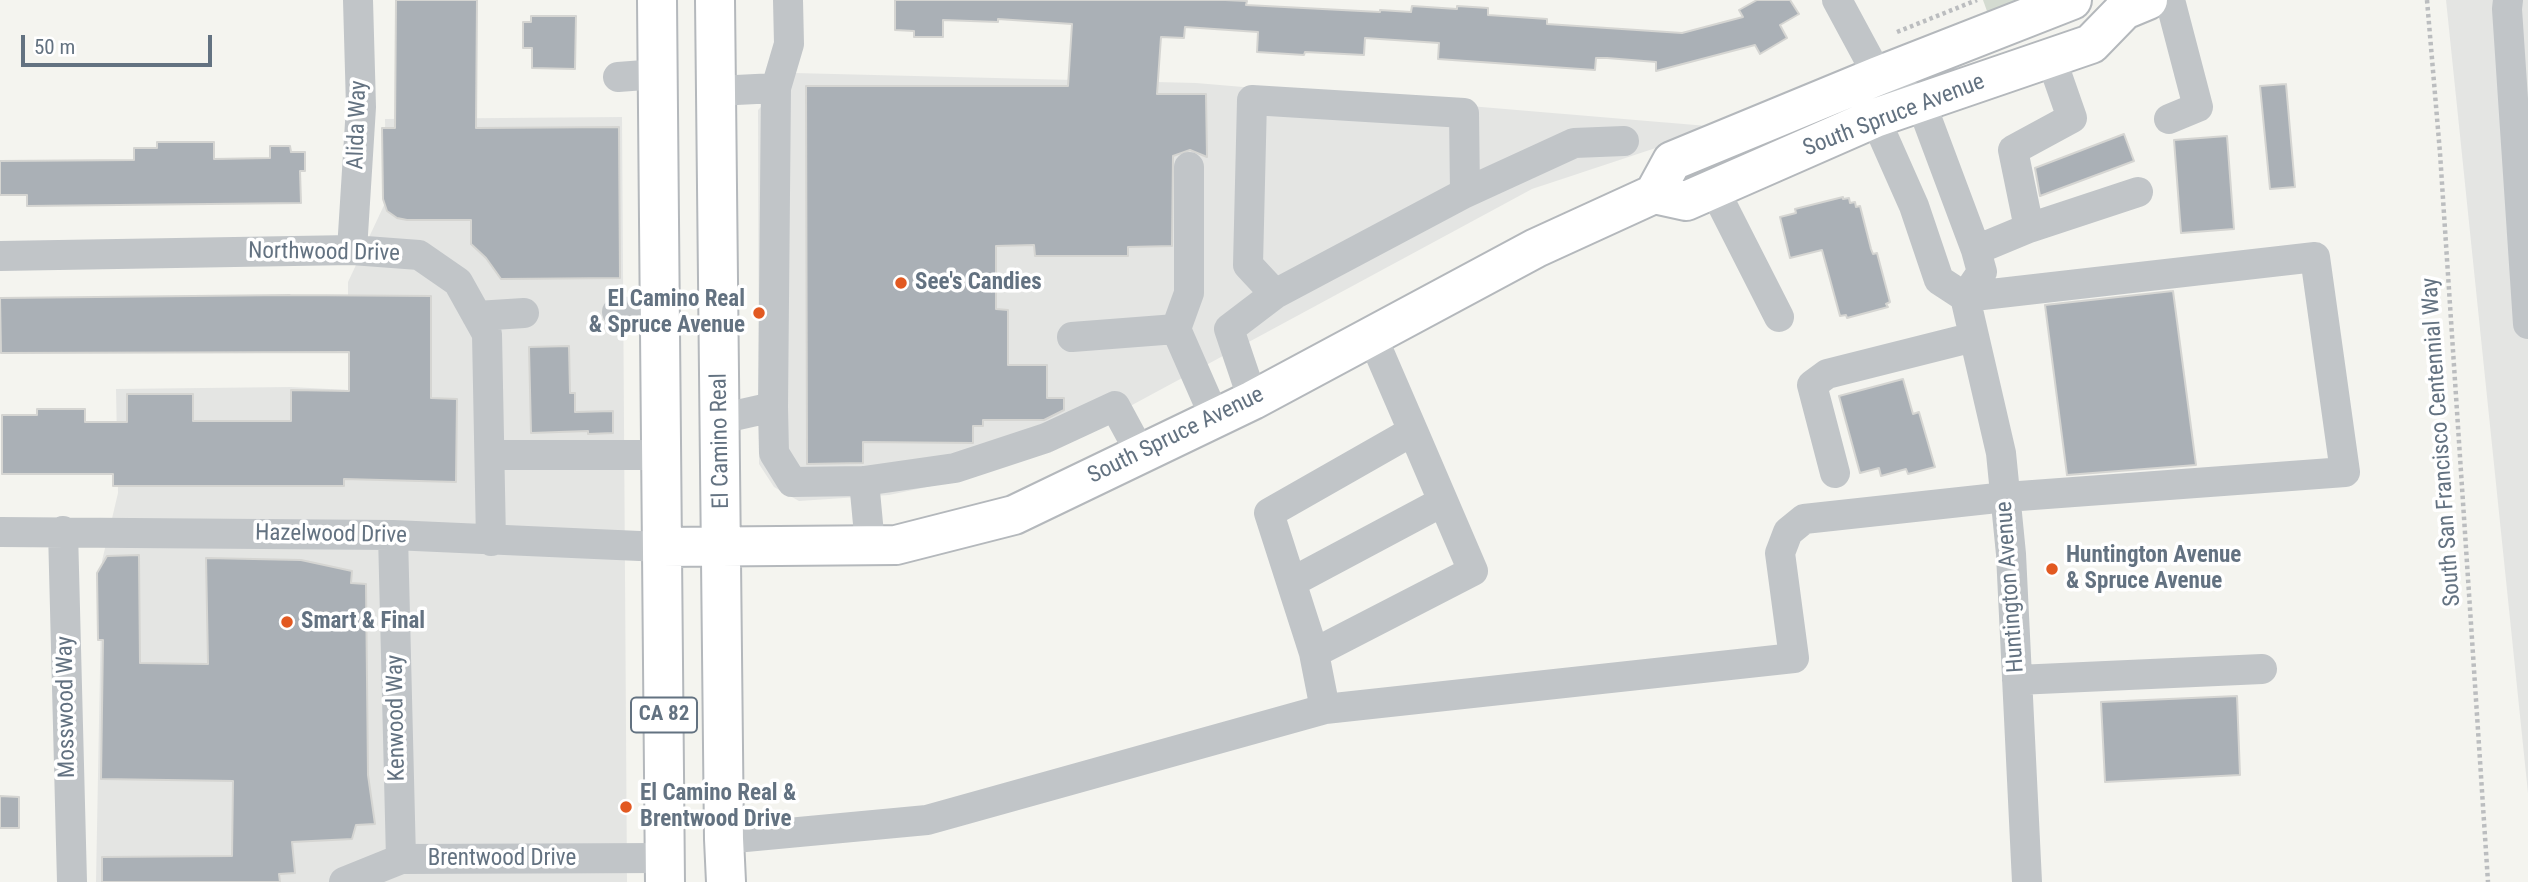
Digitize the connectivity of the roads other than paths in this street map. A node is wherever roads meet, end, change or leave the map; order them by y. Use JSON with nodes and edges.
{"nodes":[{"id":1,"x":358,"y":0,"type":"edge"},
{"id":2,"x":657,"y":0,"type":"edge"},
{"id":3,"x":715,"y":0,"type":"edge"},
{"id":4,"x":788,"y":0,"type":"edge"},
{"id":5,"x":1837,"y":0,"type":"edge"},
{"id":6,"x":2072,"y":0,"type":"edge"},
{"id":7,"x":2077,"y":0,"type":"edge"},
{"id":8,"x":2170,"y":0,"type":"edge"},
{"id":9,"x":2508,"y":0,"type":"edge"},
{"id":10,"x":2136,"y":5,"type":"edge"},
{"id":11,"x":2051,"y":58,"type":"junction"},
{"id":12,"x":658,"y":74,"type":"junction"},
{"id":13,"x":618,"y":76,"type":"dead end"},
{"id":14,"x":1878,"y":76,"type":"junction"},
{"id":15,"x":776,"y":88,"type":"junction"},
{"id":16,"x":716,"y":92,"type":"junction"},
{"id":17,"x":1921,"y":103,"type":"junction"},
{"id":18,"x":1875,"y":118,"type":"junction"},
{"id":19,"x":2169,"y":119,"type":"dead end"},
{"id":20,"x":1624,"y":141,"type":"dead end"},
{"id":21,"x":1189,"y":167,"type":"dead end"},
{"id":22,"x":1714,"y":189,"type":"junction"},
{"id":23,"x":2138,"y":192,"type":"dead end"},
{"id":24,"x":1465,"y":193,"type":"junction"},
{"id":25,"x":1654,"y":194,"type":"junction"},
{"id":26,"x":2029,"y":229,"type":"junction"},
{"id":27,"x":352,"y":250,"type":"junction"},
{"id":28,"x":1976,"y":250,"type":"junction"},
{"id":29,"x":0,"y":257,"type":"edge"},
{"id":30,"x":1275,"y":294,"type":"junction"},
{"id":31,"x":1965,"y":297,"type":"junction"},
{"id":32,"x":617,"y":312,"type":"dead end"},
{"id":33,"x":660,"y":312,"type":"junction"},
{"id":34,"x":524,"y":313,"type":"dead end"},
{"id":35,"x":477,"y":316,"type":"junction"},
{"id":36,"x":1779,"y":317,"type":"dead end"},
{"id":37,"x":2528,"y":324,"type":"edge"},
{"id":38,"x":1176,"y":329,"type":"junction"},
{"id":39,"x":1372,"y":336,"type":"junction"},
{"id":40,"x":1072,"y":337,"type":"dead end"},
{"id":41,"x":1974,"y":337,"type":"junction"},
{"id":42,"x":1253,"y":400,"type":"junction"},
{"id":43,"x":773,"y":407,"type":"junction"},
{"id":44,"x":1215,"y":418,"type":"junction"},
{"id":45,"x":720,"y":419,"type":"junction"},
{"id":46,"x":1413,"y":431,"type":"junction"},
{"id":47,"x":1141,"y":454,"type":"junction"},
{"id":48,"x":489,"y":455,"type":"junction"},
{"id":49,"x":662,"y":455,"type":"junction"},
{"id":50,"x":1835,"y":473,"type":"dead end"},
{"id":51,"x":864,"y":481,"type":"junction"},
{"id":52,"x":2006,"y":497,"type":"junction"},
{"id":53,"x":1442,"y":502,"type":"junction"},
{"id":54,"x":0,"y":531,"type":"edge"},
{"id":55,"x":63,"y":531,"type":"junction"},
{"id":56,"x":393,"y":535,"type":"junction"},
{"id":57,"x":491,"y":541,"type":"junction"},
{"id":58,"x":870,"y":545,"type":"junction"},
{"id":59,"x":662,"y":547,"type":"junction"},
{"id":60,"x":722,"y":547,"type":"junction"},
{"id":61,"x":1292,"y":582,"type":"junction"},
{"id":62,"x":1314,"y":653,"type":"junction"},
{"id":63,"x":2262,"y":669,"type":"dead end"},
{"id":64,"x":2017,"y":680,"type":"junction"},
{"id":65,"x":1325,"y":709,"type":"junction"},
{"id":66,"x":724,"y":839,"type":"junction"},
{"id":67,"x":416,"y":867,"type":"edge"},
{"id":68,"x":665,"y":870,"type":"edge"},
{"id":69,"x":495,"y":871,"type":"edge"},
{"id":70,"x":72,"y":882,"type":"edge"},
{"id":71,"x":344,"y":882,"type":"edge"},
{"id":72,"x":726,"y":882,"type":"edge"},
{"id":73,"x":2027,"y":882,"type":"edge"}],
"edges":[{"from":1,"to":27,"type":"street","name":"Alida Way"},
{"from":2,"to":12,"type":"main road","number":"CA 82"},
{"from":3,"to":16,"type":"main road","name":"El Camino Real","number":"CA 82"},
{"from":4,"to":15,"type":"street"},
{"from":5,"to":14,"type":"street"},
{"from":6,"to":14,"type":"main road","name":"South Spruce Avenue"},
{"from":7,"to":10,"type":"main road","name":"South Spruce Avenue"},
{"from":8,"to":19,"type":"street"},
{"from":9,"to":37,"type":"street"},
{"from":10,"to":11,"type":"main road","name":"South Spruce Avenue"},
{"from":11,"to":17,"type":"main road","name":"South Spruce Avenue"},
{"from":11,"to":26,"type":"street"},
{"from":12,"to":13,"type":"street"},
{"from":12,"to":33,"type":"main road","number":"CA 82"},
{"from":14,"to":17,"type":"street"},
{"from":14,"to":18,"type":"street"},
{"from":14,"to":25,"type":"main road","name":"South Spruce Avenue"},
{"from":15,"to":16,"type":"street"},
{"from":15,"to":43,"type":"street"},
{"from":16,"to":45,"type":"main road","name":"El Camino Real","number":"CA 82"},
{"from":17,"to":18,"type":"main road","name":"South Spruce Avenue"},
{"from":17,"to":28,"type":"street"},
{"from":18,"to":22,"type":"main road","name":"South Spruce Avenue"},
{"from":18,"to":31,"type":"street"},
{"from":20,"to":24,"type":"street"},
{"from":21,"to":38,"type":"street"},
{"from":22,"to":25,"type":"main road","name":"South Spruce Avenue"},
{"from":22,"to":36,"type":"street"},
{"from":23,"to":26,"type":"street"},
{"from":24,"to":30,"type":"street"},
{"from":24,"to":30,"type":"street"},
{"from":25,"to":39,"type":"main road","name":"South Spruce Avenue"},
{"from":26,"to":28,"type":"street"},
{"from":27,"to":29,"type":"street","name":"Northwood Drive"},
{"from":27,"to":35,"type":"street","name":"Northwood Drive"},
{"from":28,"to":31,"type":"street"},
{"from":30,"to":42,"type":"street"},
{"from":31,"to":41,"type":"street","name":"Huntington Avenue"},
{"from":31,"to":52,"type":"street"},
{"from":32,"to":33,"type":"street"},
{"from":33,"to":49,"type":"main road","number":"CA 82"},
{"from":34,"to":35,"type":"street"},
{"from":35,"to":48,"type":"street","name":"Northwood Drive"},
{"from":38,"to":40,"type":"street"},
{"from":38,"to":44,"type":"street"},
{"from":39,"to":42,"type":"main road","name":"South Spruce Avenue"},
{"from":39,"to":46,"type":"street"},
{"from":41,"to":50,"type":"street"},
{"from":41,"to":52,"type":"street","name":"Huntington Avenue"},
{"from":42,"to":44,"type":"main road","name":"South Spruce Avenue"},
{"from":43,"to":45,"type":"street"},
{"from":43,"to":51,"type":"street"},
{"from":44,"to":47,"type":"main road","name":"South Spruce Avenue"},
{"from":45,"to":60,"type":"main road","name":"El Camino Real","number":"CA 82"},
{"from":46,"to":53,"type":"street"},
{"from":46,"to":61,"type":"street"},
{"from":47,"to":51,"type":"street"},
{"from":47,"to":58,"type":"main road","name":"South Spruce Avenue"},
{"from":48,"to":49,"type":"street"},
{"from":48,"to":57,"type":"street","name":"Northwood Drive"},
{"from":49,"to":59,"type":"main road","number":"CA 82"},
{"from":51,"to":58,"type":"street"},
{"from":52,"to":64,"type":"street","name":"Huntington Avenue"},
{"from":52,"to":65,"type":"street"},
{"from":53,"to":61,"type":"street"},
{"from":53,"to":62,"type":"street"},
{"from":54,"to":55,"type":"street","name":"Hazelwood Drive"},
{"from":55,"to":56,"type":"street","name":"Hazelwood Drive"},
{"from":55,"to":70,"type":"street","name":"Mosswood Way"},
{"from":56,"to":57,"type":"street","name":"Hazelwood Drive"},
{"from":56,"to":67,"type":"street","name":"Kenwood Way"},
{"from":57,"to":59,"type":"street","name":"Hazelwood Drive"},
{"from":58,"to":60,"type":"main road","name":"South Spruce Avenue"},
{"from":59,"to":60,"type":"main road","name":"South Spruce Avenue"},
{"from":59,"to":68,"type":"main road","number":"CA 82"},
{"from":60,"to":66,"type":"main road","name":"El Camino Real","number":"CA 82"},
{"from":61,"to":62,"type":"street"},
{"from":62,"to":65,"type":"street"},
{"from":63,"to":64,"type":"street"},
{"from":64,"to":73,"type":"street","name":"Huntington Avenue"},
{"from":65,"to":66,"type":"street"},
{"from":66,"to":72,"type":"main road","name":"El Camino Real","number":"CA 82"},
{"from":67,"to":69,"type":"street","name":"Brentwood Drive"},
{"from":67,"to":71,"type":"street","name":"Brentwood Drive"},
{"from":68,"to":69,"type":"street","name":"Brentwood Drive"}]}
